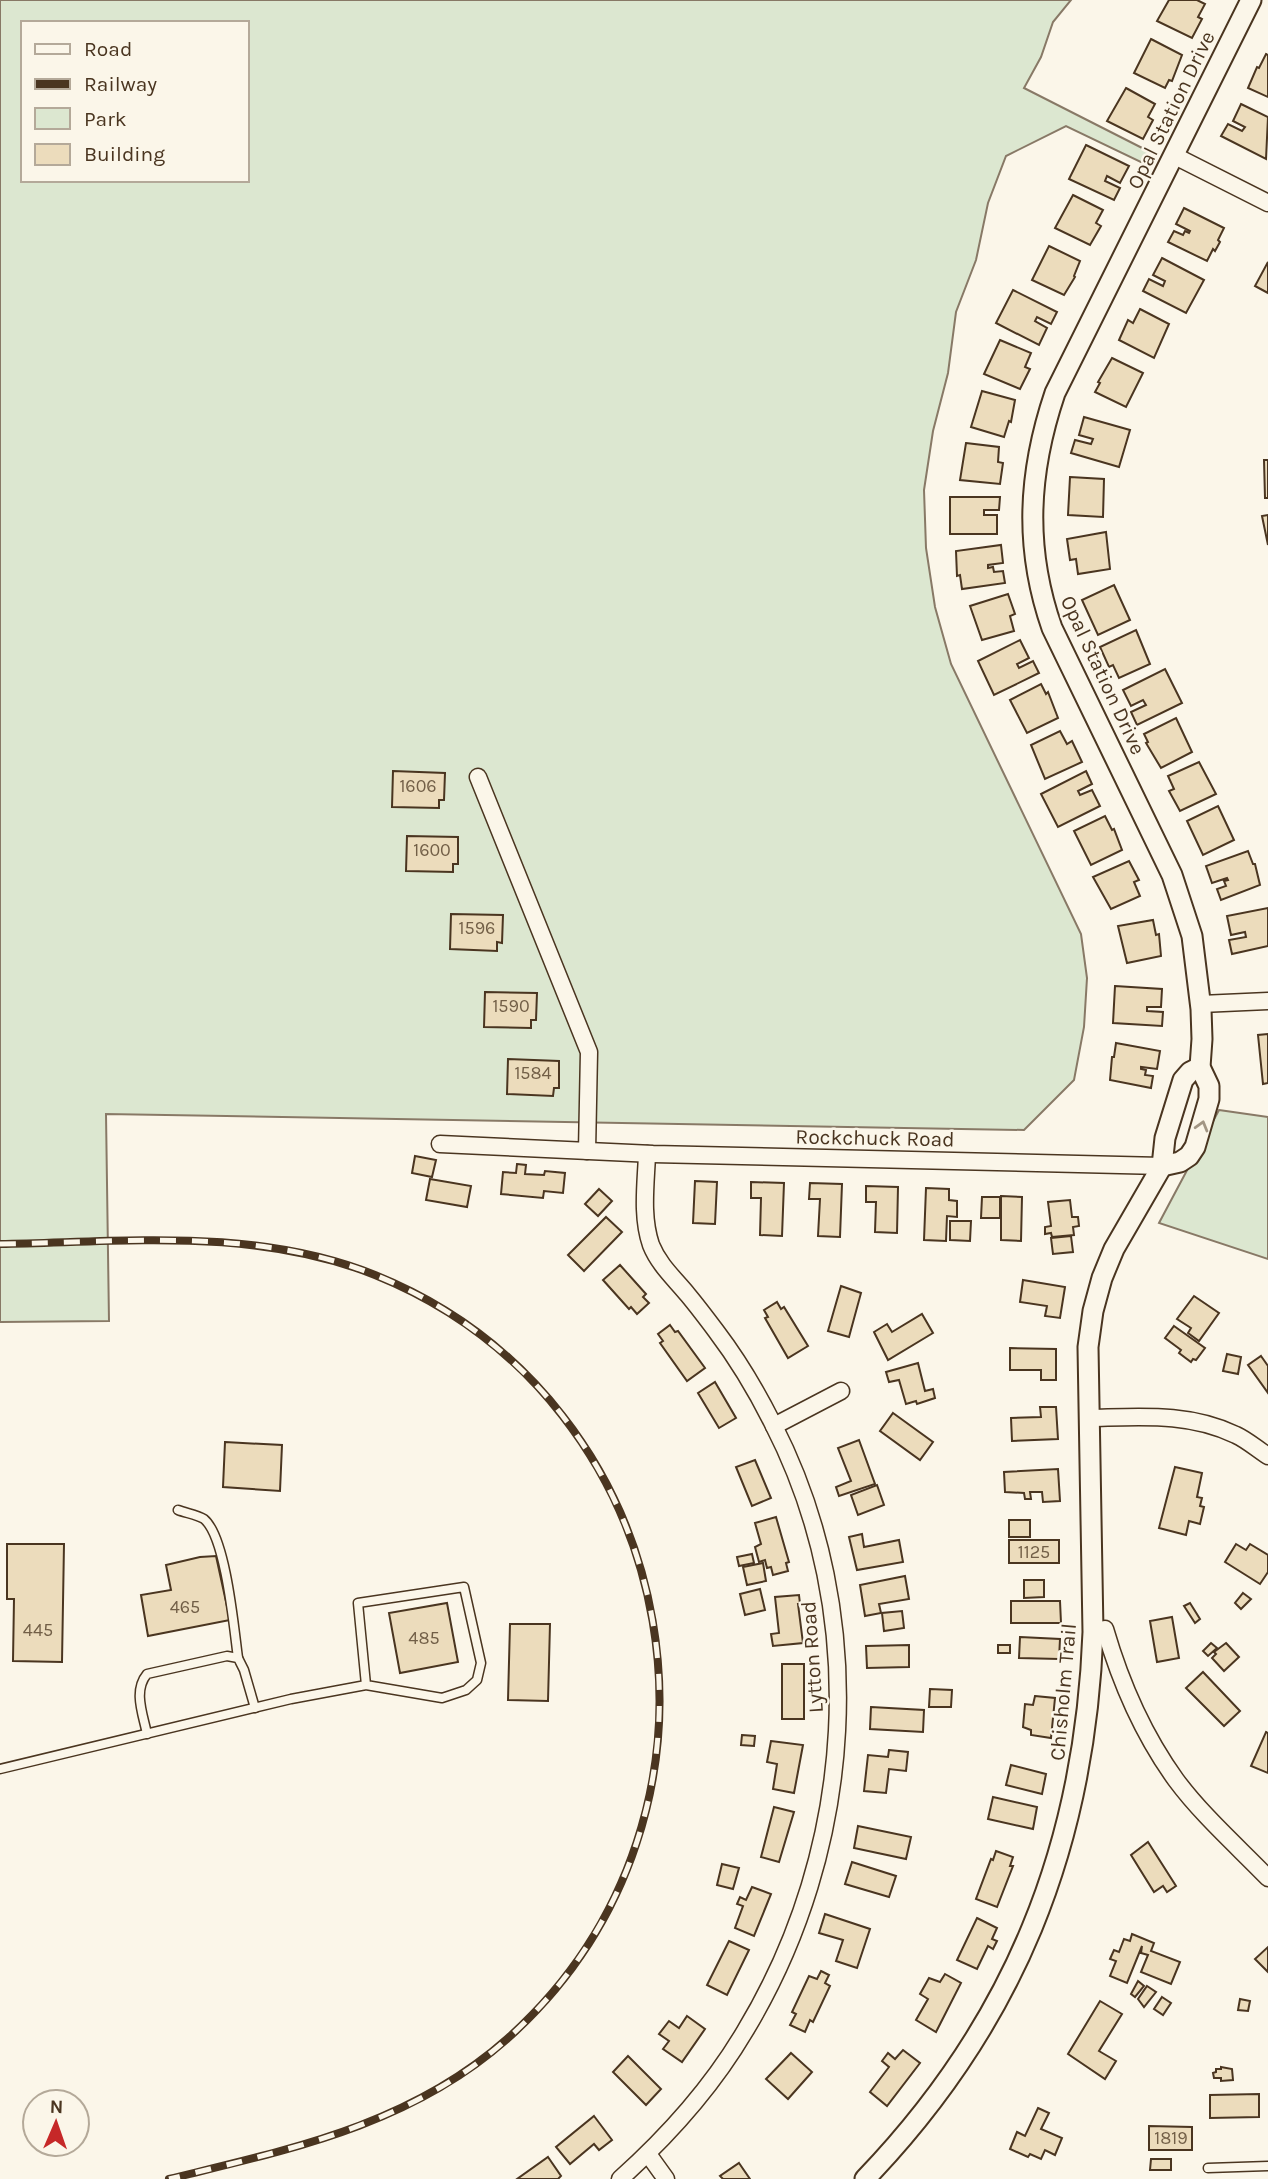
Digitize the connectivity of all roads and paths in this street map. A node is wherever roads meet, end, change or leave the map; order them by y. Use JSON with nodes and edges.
{"nodes":[{"id":1,"x":1251,"y":0,"type":"edge"},
{"id":2,"x":1173,"y":155,"type":"junction"},
{"id":3,"x":1268,"y":203,"type":"edge"},
{"id":4,"x":478,"y":777,"type":"dead end"},
{"id":5,"x":1268,"y":1001,"type":"edge"},
{"id":6,"x":1201,"y":1004,"type":"junction"},
{"id":7,"x":1200,"y":1067,"type":"junction"},
{"id":8,"x":440,"y":1144,"type":"dead end"},
{"id":9,"x":587,"y":1151,"type":"junction"},
{"id":10,"x":647,"y":1154,"type":"junction"},
{"id":11,"x":1162,"y":1166,"type":"junction"},
{"id":12,"x":841,"y":1391,"type":"dead end"},
{"id":13,"x":1089,"y":1418,"type":"junction"},
{"id":14,"x":774,"y":1426,"type":"junction"},
{"id":15,"x":1268,"y":1456,"type":"edge"},
{"id":16,"x":178,"y":1510,"type":"dead end"},
{"id":17,"x":1093,"y":1632,"type":"junction"},
{"id":18,"x":238,"y":1658,"type":"junction"},
{"id":19,"x":366,"y":1685,"type":"junction"},
{"id":20,"x":255,"y":1708,"type":"junction"},
{"id":21,"x":147,"y":1734,"type":"junction"},
{"id":22,"x":0,"y":1769,"type":"edge"},
{"id":23,"x":1268,"y":1878,"type":"edge"},
{"id":24,"x":648,"y":2154,"type":"junction"},
{"id":25,"x":1268,"y":2166,"type":"edge"},
{"id":26,"x":1208,"y":2168,"type":"dead end"},
{"id":27,"x":620,"y":2179,"type":"edge"},
{"id":28,"x":666,"y":2179,"type":"edge"},
{"id":29,"x":865,"y":2179,"type":"edge"}],
"edges":[{"from":1,"to":2,"type":"street","name":"Opal Station Drive"},
{"from":2,"to":3,"type":"street"},
{"from":2,"to":6,"type":"street","name":"Opal Station Drive"},
{"from":4,"to":9,"type":"street"},
{"from":5,"to":6,"type":"street"},
{"from":6,"to":7,"type":"street","name":"Opal Station Drive"},
{"from":7,"to":11,"type":"street"},
{"from":11,"to":7,"type":"street","name":"Opal Station Drive","one_way":true},
{"from":8,"to":9,"type":"street","name":"Rockchuck Road"},
{"from":9,"to":10,"type":"street","name":"Rockchuck Road"},
{"from":10,"to":11,"type":"street","name":"Rockchuck Road"},
{"from":10,"to":14,"type":"street","name":"Lytton Road"},
{"from":11,"to":13,"type":"street","name":"Chisholm Trail"},
{"from":12,"to":14,"type":"street"},
{"from":13,"to":15,"type":"street"},
{"from":13,"to":17,"type":"street","name":"Chisholm Trail"},
{"from":14,"to":24,"type":"street","name":"Lytton Road"},
{"from":16,"to":18,"type":"lane"},
{"from":17,"to":23,"type":"street"},
{"from":17,"to":29,"type":"street","name":"Chisholm Trail"},
{"from":18,"to":20,"type":"lane"},
{"from":18,"to":21,"type":"lane"},
{"from":19,"to":19,"type":"lane"},
{"from":19,"to":20,"type":"lane"},
{"from":20,"to":21,"type":"lane"},
{"from":21,"to":22,"type":"lane"},
{"from":24,"to":27,"type":"street","name":"Lytton Road"},
{"from":24,"to":28,"type":"street"},
{"from":25,"to":26,"type":"lane"}]}
